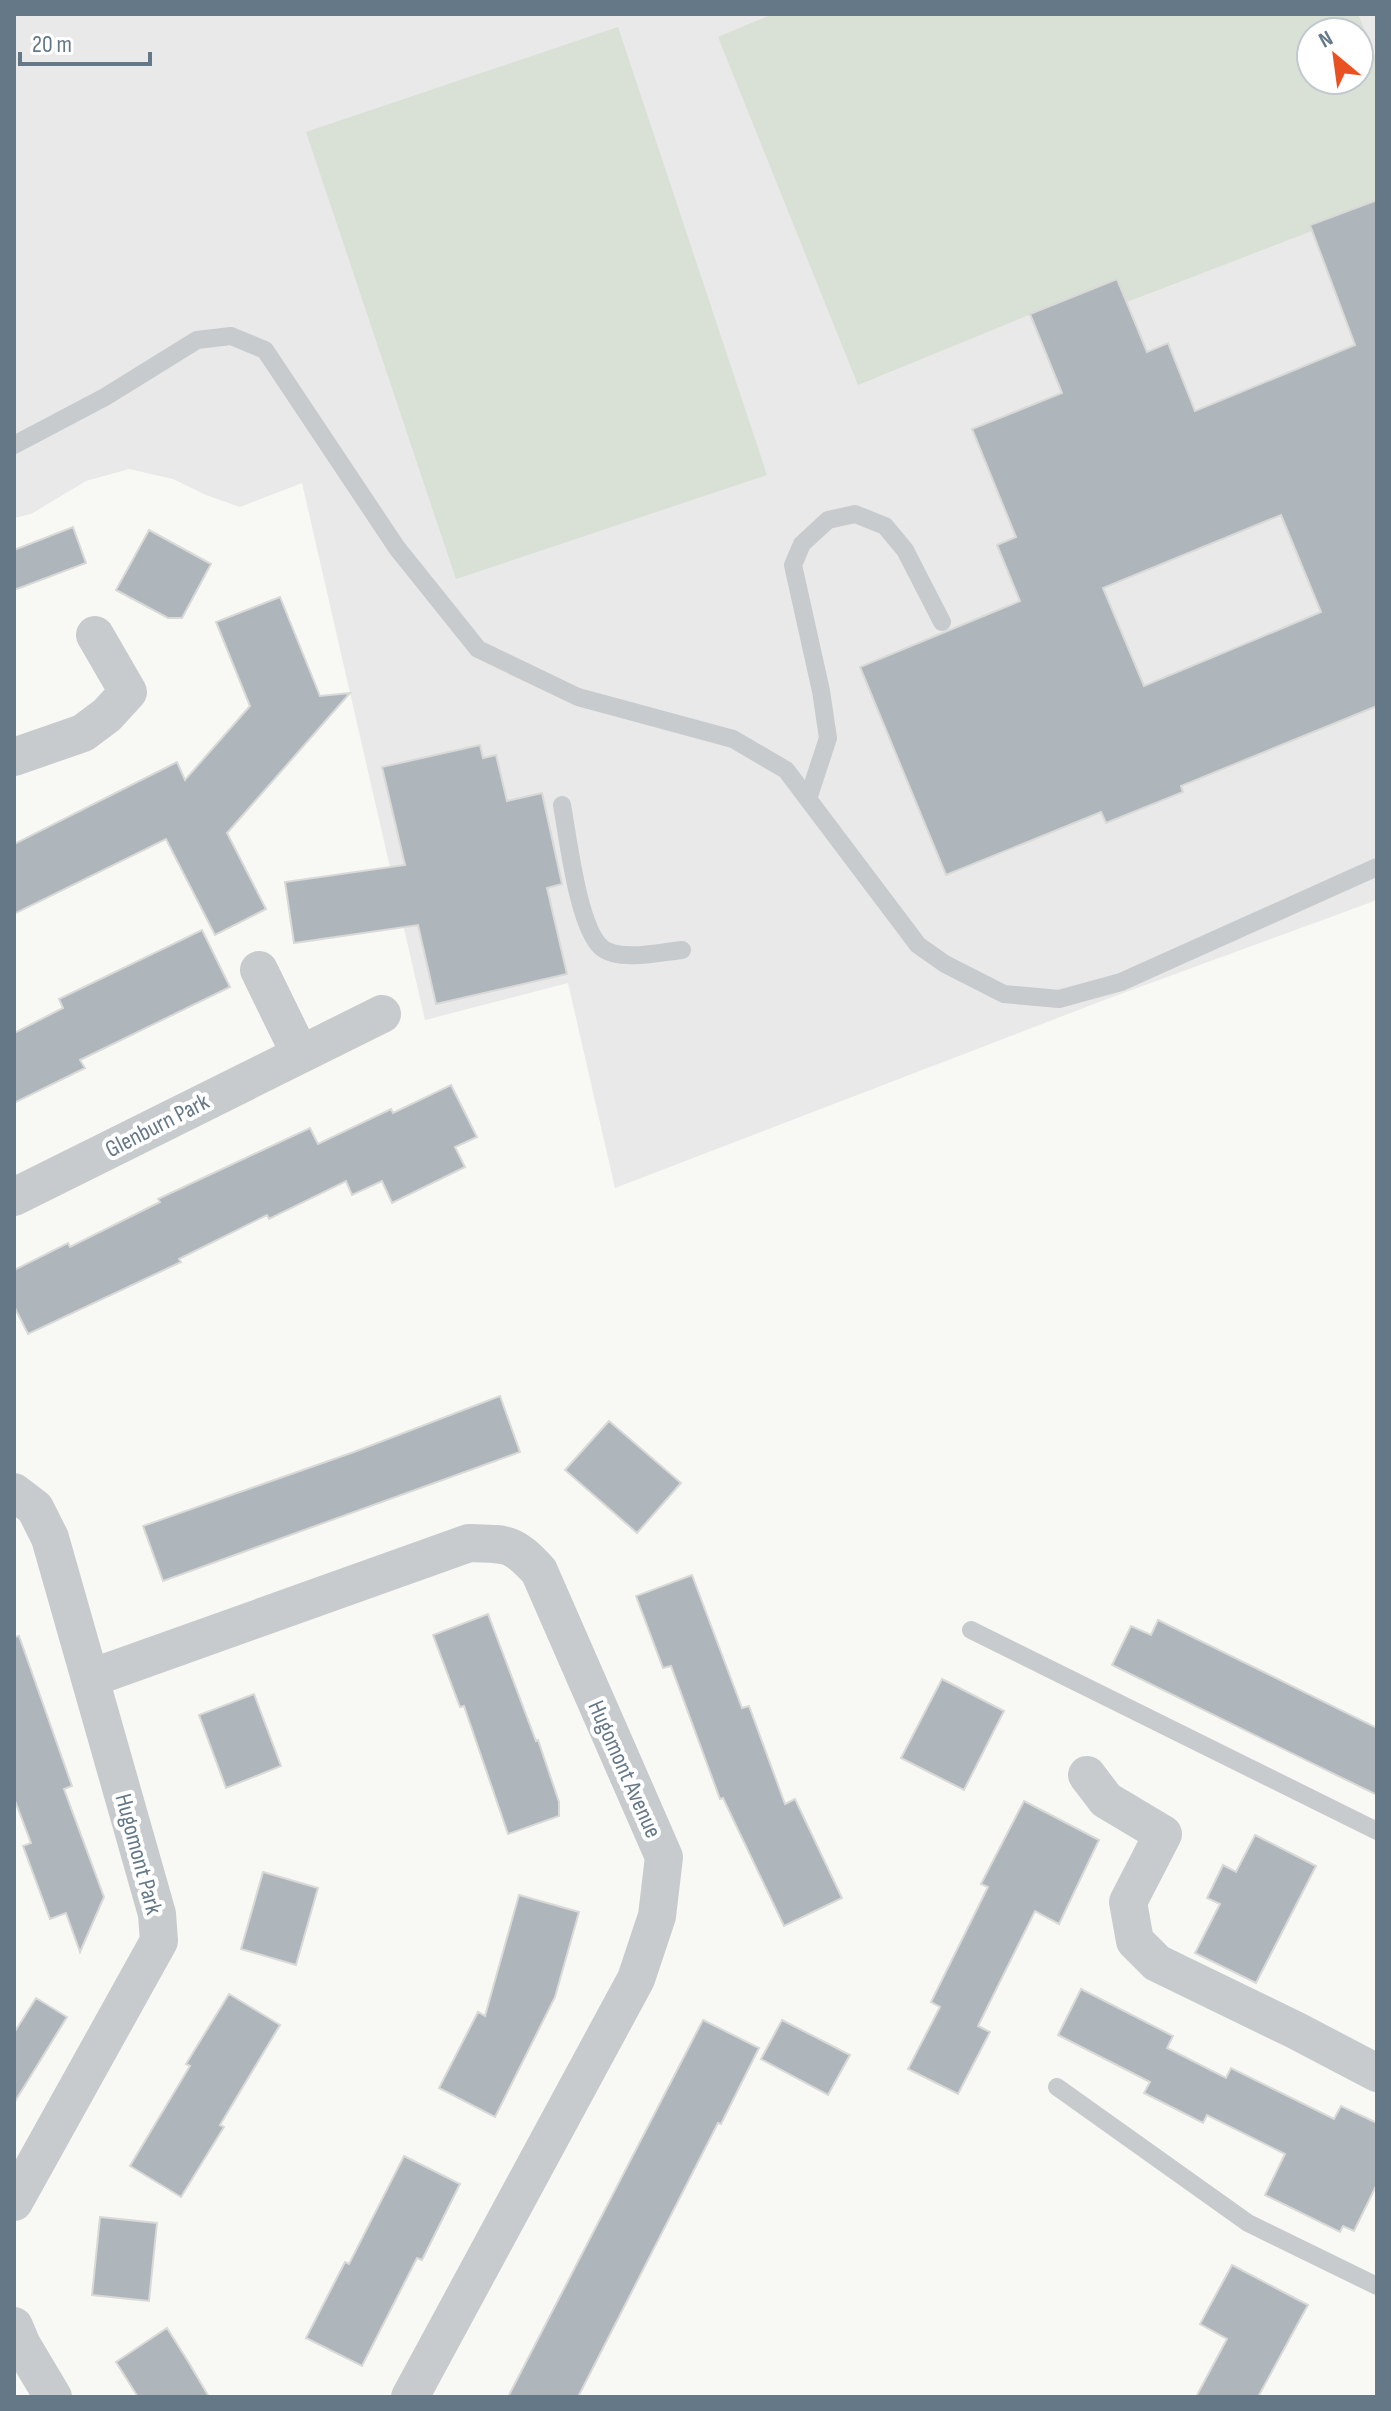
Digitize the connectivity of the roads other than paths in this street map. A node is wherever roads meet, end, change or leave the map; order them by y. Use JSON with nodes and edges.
{"nodes":[{"id":1,"x":14,"y":445,"type":"edge"},
{"id":2,"x":942,"y":622,"type":"dead end"},
{"id":3,"x":95,"y":635,"type":"dead end"},
{"id":4,"x":14,"y":757,"type":"edge"},
{"id":5,"x":808,"y":799,"type":"junction"},
{"id":6,"x":562,"y":805,"type":"dead end"},
{"id":7,"x":1377,"y":867,"type":"edge"},
{"id":8,"x":682,"y":950,"type":"dead end"},
{"id":9,"x":259,"y":970,"type":"dead end"},
{"id":10,"x":382,"y":1014,"type":"dead end"},
{"id":11,"x":300,"y":1054,"type":"junction"},
{"id":12,"x":14,"y":1197,"type":"edge"},
{"id":13,"x":14,"y":1492,"type":"edge"},
{"id":14,"x":971,"y":1630,"type":"dead end"},
{"id":15,"x":91,"y":1678,"type":"junction"},
{"id":16,"x":1087,"y":1775,"type":"dead end"},
{"id":17,"x":1377,"y":1831,"type":"edge"},
{"id":18,"x":1377,"y":2073,"type":"edge"},
{"id":19,"x":1057,"y":2087,"type":"dead end"},
{"id":20,"x":14,"y":2202,"type":"edge"},
{"id":21,"x":1377,"y":2286,"type":"edge"},
{"id":22,"x":14,"y":2326,"type":"edge"},
{"id":23,"x":53,"y":2397,"type":"edge"},
{"id":24,"x":410,"y":2397,"type":"edge"}],
"edges":[{"from":1,"to":5,"type":"lane"},
{"from":2,"to":5,"type":"lane"},
{"from":3,"to":4,"type":"street"},
{"from":5,"to":7,"type":"lane"},
{"from":6,"to":8,"type":"lane"},
{"from":9,"to":11,"type":"street"},
{"from":10,"to":11,"type":"street","name":"Glenburn Park"},
{"from":11,"to":12,"type":"street","name":"Glenburn Park"},
{"from":13,"to":15,"type":"street","name":"Hugomont Park"},
{"from":14,"to":17,"type":"lane"},
{"from":15,"to":20,"type":"street","name":"Hugomont Park"},
{"from":15,"to":24,"type":"street","name":"Hugomont Avenue"},
{"from":16,"to":18,"type":"street"},
{"from":19,"to":21,"type":"lane"},
{"from":22,"to":23,"type":"street"}]}
